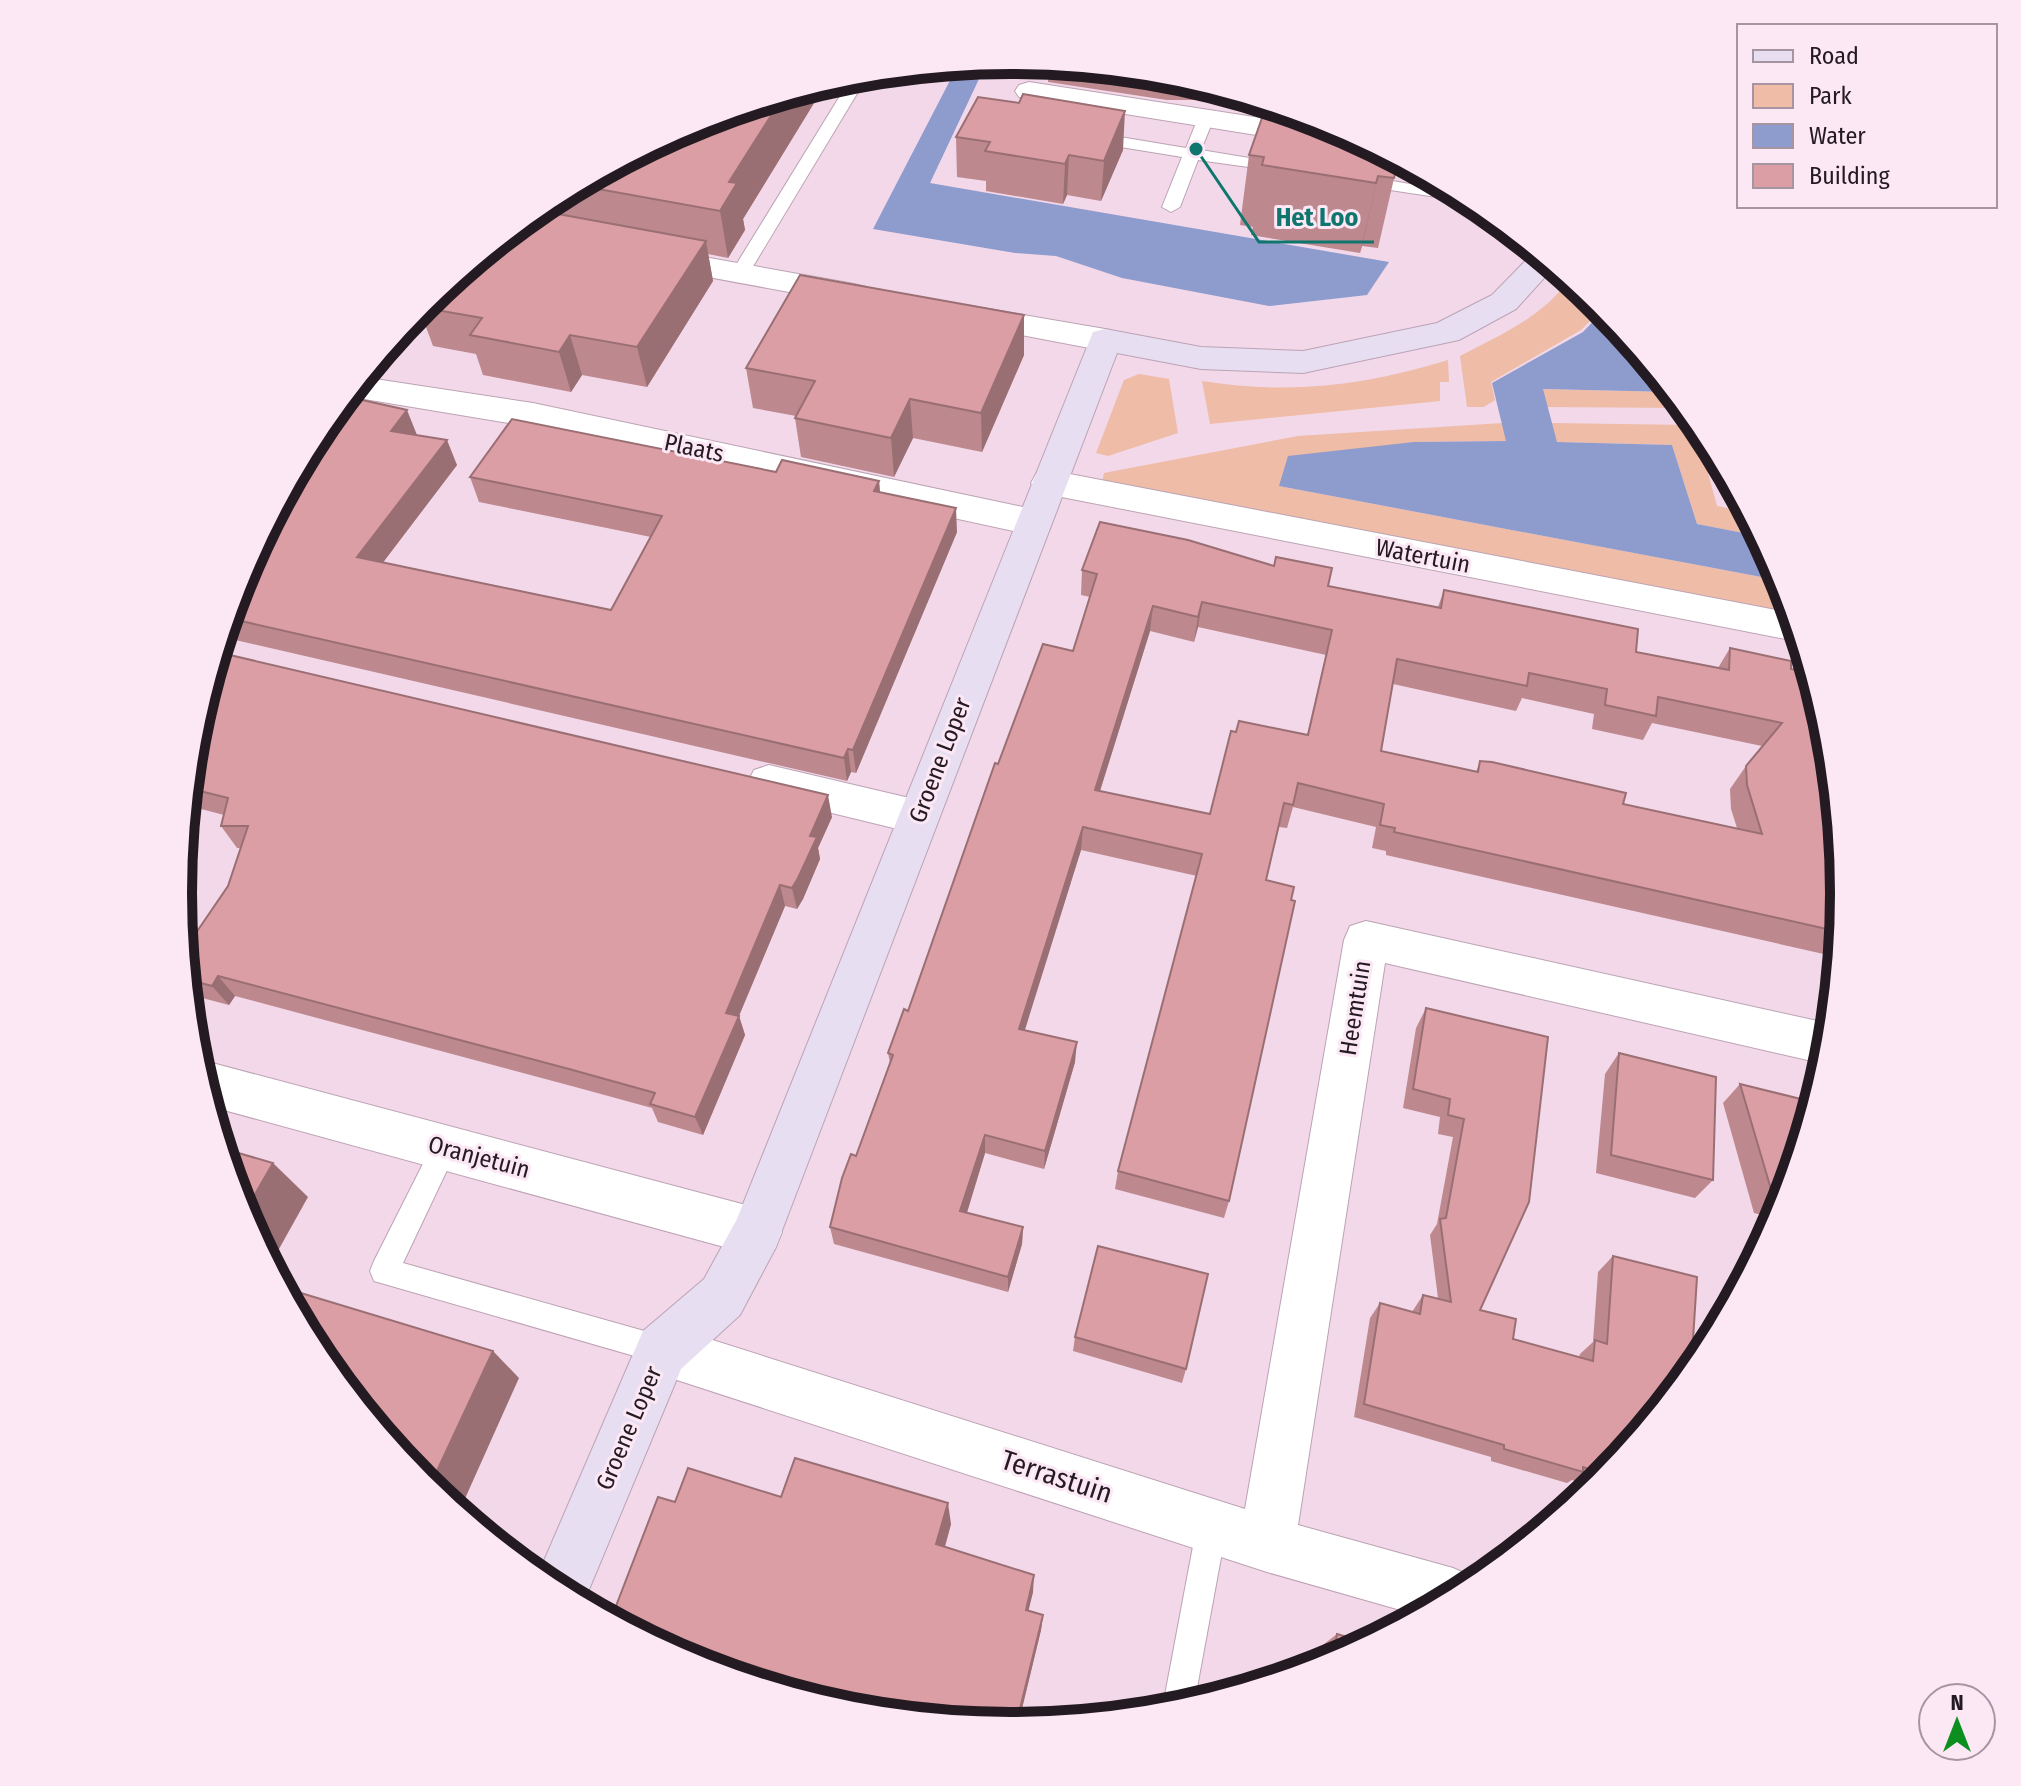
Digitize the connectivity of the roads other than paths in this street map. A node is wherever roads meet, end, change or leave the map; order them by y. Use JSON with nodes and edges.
{"nodes":[{"id":1,"x":851,"y":90,"type":"edge"},
{"id":2,"x":1029,"y":91,"type":"edge"},
{"id":3,"x":1206,"y":118,"type":"junction"},
{"id":4,"x":1070,"y":134,"type":"edge"},
{"id":5,"x":1327,"y":137,"type":"edge"},
{"id":6,"x":1192,"y":154,"type":"junction"},
{"id":7,"x":1300,"y":171,"type":"edge"},
{"id":8,"x":1346,"y":179,"type":"edge"},
{"id":9,"x":1436,"y":193,"type":"edge"},
{"id":10,"x":1171,"y":207,"type":"dead end"},
{"id":11,"x":617,"y":251,"type":"edge"},
{"id":12,"x":1537,"y":266,"type":"edge"},
{"id":13,"x":740,"y":273,"type":"junction"},
{"id":14,"x":890,"y":301,"type":"edge"},
{"id":15,"x":936,"y":310,"type":"edge"},
{"id":16,"x":1105,"y":340,"type":"junction"},
{"id":17,"x":365,"y":389,"type":"edge"},
{"id":18,"x":1049,"y":483,"type":"junction"},
{"id":19,"x":1032,"y":522,"type":"junction"},
{"id":20,"x":1785,"y":627,"type":"edge"},
{"id":21,"x":740,"y":775,"type":"edge"},
{"id":22,"x":918,"y":817,"type":"junction"},
{"id":23,"x":1816,"y":1041,"type":"edge"},
{"id":24,"x":215,"y":1086,"type":"edge"},
{"id":25,"x":445,"y":1147,"type":"junction"},
{"id":26,"x":757,"y":1232,"type":"junction"},
{"id":27,"x":662,"y":1350,"type":"junction"},
{"id":28,"x":1212,"y":1525,"type":"junction"},
{"id":29,"x":1267,"y":1544,"type":"junction"},
{"id":30,"x":564,"y":1580,"type":"edge"},
{"id":31,"x":1436,"y":1592,"type":"edge"},
{"id":32,"x":1180,"y":1694,"type":"edge"}],
"edges":[{"from":1,"to":13,"type":"lane"},
{"from":2,"to":3,"type":"street"},
{"from":3,"to":5,"type":"street"},
{"from":3,"to":6,"type":"lane"},
{"from":4,"to":6,"type":"lane"},
{"from":6,"to":7,"type":"lane"},
{"from":6,"to":10,"type":"lane"},
{"from":8,"to":9,"type":"lane"},
{"from":11,"to":13,"type":"street"},
{"from":12,"to":16,"type":"street"},
{"from":13,"to":14,"type":"street"},
{"from":15,"to":16,"type":"street"},
{"from":16,"to":18,"type":"street","name":"Groene Loper"},
{"from":17,"to":19,"type":"street","name":"Plaats"},
{"from":18,"to":19,"type":"street","name":"Groene Loper"},
{"from":18,"to":20,"type":"street","name":"Watertuin"},
{"from":19,"to":22,"type":"street","name":"Groene Loper"},
{"from":21,"to":22,"type":"street"},
{"from":22,"to":26,"type":"street","name":"Groene Loper"},
{"from":23,"to":29,"type":"street","name":"Heemtuin"},
{"from":24,"to":25,"type":"street","name":"Oranjetuin"},
{"from":25,"to":26,"type":"street","name":"Oranjetuin"},
{"from":25,"to":27,"type":"lane"},
{"from":26,"to":27,"type":"street","name":"Groene Loper"},
{"from":27,"to":28,"type":"street","name":"Terrastuin"},
{"from":27,"to":30,"type":"street","name":"Groene Loper"},
{"from":28,"to":29,"type":"street","name":"Terrastuin"},
{"from":28,"to":32,"type":"lane"},
{"from":29,"to":31,"type":"street","name":"Terrastuin"}]}
